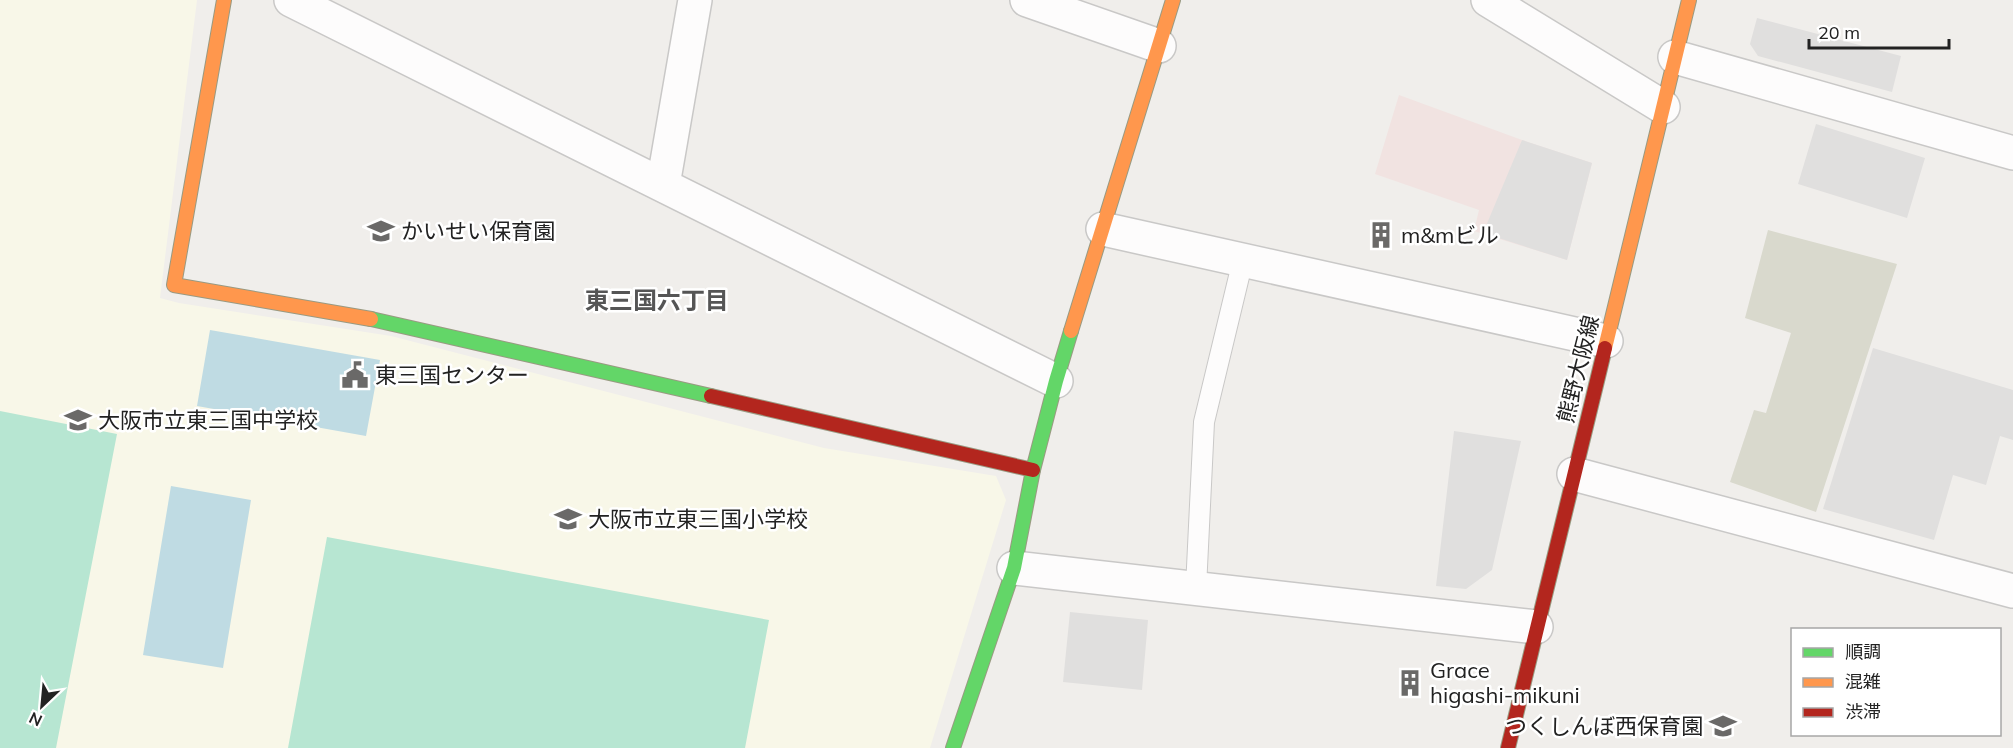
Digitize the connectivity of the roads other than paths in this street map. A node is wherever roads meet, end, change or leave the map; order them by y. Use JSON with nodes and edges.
{"nodes":[{"id":1,"x":224,"y":0,"type":"edge"},
{"id":2,"x":291,"y":0,"type":"edge"},
{"id":3,"x":695,"y":0,"type":"edge"},
{"id":4,"x":1027,"y":0,"type":"edge"},
{"id":5,"x":1173,"y":0,"type":"edge"},
{"id":6,"x":1488,"y":0,"type":"edge"},
{"id":7,"x":1689,"y":0,"type":"edge"},
{"id":8,"x":1159,"y":46,"type":"junction"},
{"id":9,"x":1675,"y":57,"type":"junction"},
{"id":10,"x":1663,"y":107,"type":"junction"},
{"id":11,"x":2013,"y":153,"type":"edge"},
{"id":12,"x":663,"y":185,"type":"junction"},
{"id":13,"x":1103,"y":229,"type":"junction"},
{"id":14,"x":1243,"y":260,"type":"junction"},
{"id":15,"x":1606,"y":341,"type":"junction"},
{"id":16,"x":1056,"y":381,"type":"junction"},
{"id":17,"x":1033,"y":470,"type":"junction"},
{"id":18,"x":1574,"y":474,"type":"junction"},
{"id":19,"x":1014,"y":568,"type":"junction"},
{"id":20,"x":1196,"y":588,"type":"junction"},
{"id":21,"x":2013,"y":591,"type":"edge"},
{"id":22,"x":1536,"y":627,"type":"junction"},
{"id":23,"x":953,"y":748,"type":"edge"},
{"id":24,"x":1508,"y":748,"type":"edge"}],
"edges":[{"from":1,"to":17,"type":"street"},
{"from":2,"to":12,"type":"street"},
{"from":3,"to":12,"type":"street"},
{"from":4,"to":8,"type":"street"},
{"from":5,"to":8,"type":"street"},
{"from":6,"to":10,"type":"street"},
{"from":7,"to":9,"type":"street","name":"熊野大阪線"},
{"from":8,"to":13,"type":"street"},
{"from":9,"to":10,"type":"street","name":"熊野大阪線"},
{"from":9,"to":11,"type":"street"},
{"from":10,"to":15,"type":"street","name":"熊野大阪線"},
{"from":12,"to":16,"type":"street"},
{"from":13,"to":14,"type":"street"},
{"from":13,"to":16,"type":"street"},
{"from":14,"to":15,"type":"street"},
{"from":14,"to":20,"type":"lane"},
{"from":15,"to":18,"type":"street","name":"熊野大阪線"},
{"from":16,"to":17,"type":"street"},
{"from":17,"to":19,"type":"street"},
{"from":18,"to":21,"type":"street"},
{"from":18,"to":22,"type":"street","name":"熊野大阪線"},
{"from":19,"to":20,"type":"street"},
{"from":19,"to":23,"type":"street"},
{"from":20,"to":22,"type":"street"},
{"from":22,"to":24,"type":"street","name":"熊野大阪線"}]}
